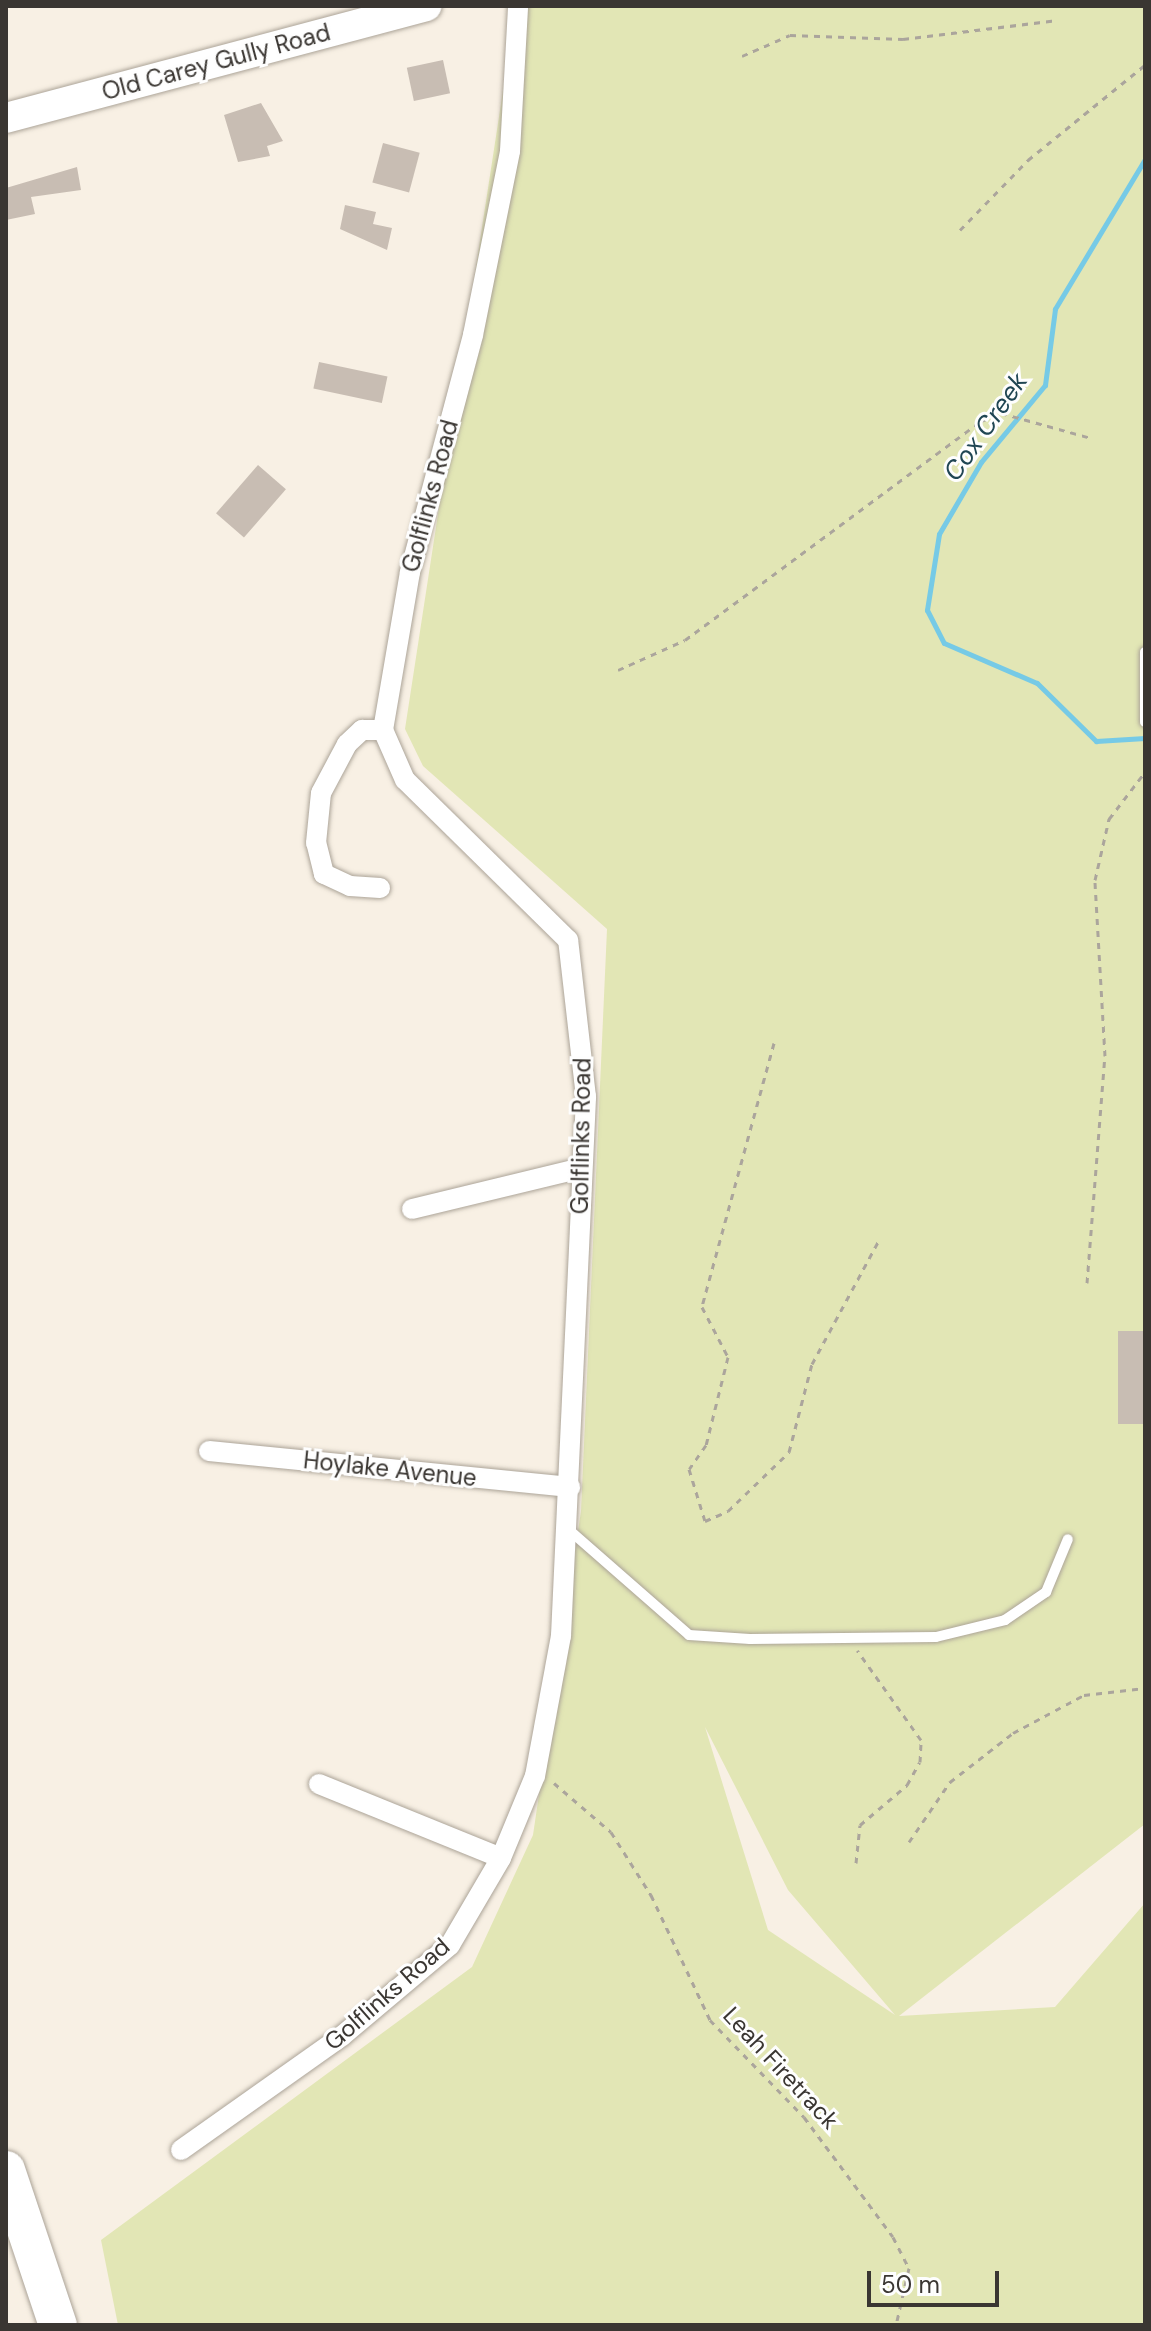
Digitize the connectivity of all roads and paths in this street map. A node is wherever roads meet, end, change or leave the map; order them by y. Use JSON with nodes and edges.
{"nodes":[{"id":1,"x":426,"y":6,"type":"edge"},
{"id":2,"x":518,"y":6,"type":"edge"},
{"id":3,"x":1058,"y":20,"type":"dead end"},
{"id":4,"x":742,"y":56,"type":"dead end"},
{"id":5,"x":1145,"y":65,"type":"edge"},
{"id":6,"x":6,"y":118,"type":"edge"},
{"id":7,"x":960,"y":230,"type":"dead end"},
{"id":8,"x":1091,"y":438,"type":"dead end"},
{"id":9,"x":1145,"y":652,"type":"edge"},
{"id":10,"x":618,"y":670,"type":"dead end"},
{"id":11,"x":1145,"y":722,"type":"edge"},
{"id":12,"x":383,"y":730,"type":"junction"},
{"id":13,"x":1145,"y":772,"type":"edge"},
{"id":14,"x":380,"y":888,"type":"dead end"},
{"id":15,"x":774,"y":1043,"type":"dead end"},
{"id":16,"x":581,"y":1168,"type":"junction"},
{"id":17,"x":412,"y":1209,"type":"dead end"},
{"id":18,"x":880,"y":1238,"type":"dead end"},
{"id":19,"x":1087,"y":1283,"type":"dead end"},
{"id":20,"x":209,"y":1451,"type":"dead end"},
{"id":21,"x":570,"y":1487,"type":"junction"},
{"id":22,"x":563,"y":1525,"type":"junction"},
{"id":23,"x":1068,"y":1539,"type":"dead end"},
{"id":24,"x":853,"y":1643,"type":"dead end"},
{"id":25,"x":1145,"y":1688,"type":"edge"},
{"id":26,"x":535,"y":1776,"type":"junction"},
{"id":27,"x":319,"y":1784,"type":"dead end"},
{"id":28,"x":909,"y":1842,"type":"dead end"},
{"id":29,"x":501,"y":1858,"type":"junction"},
{"id":30,"x":856,"y":1863,"type":"dead end"},
{"id":31,"x":181,"y":2150,"type":"dead end"},
{"id":32,"x":6,"y":2170,"type":"edge"},
{"id":33,"x":58,"y":2325,"type":"edge"},
{"id":34,"x":896,"y":2325,"type":"edge"}],
"edges":[{"from":1,"to":6,"type":"main road","name":"Old Carey Gully Road"},
{"from":2,"to":12,"type":"street","name":"Golflinks Road"},
{"from":3,"to":4,"type":"path"},
{"from":5,"to":7,"type":"path"},
{"from":8,"to":10,"type":"path"},
{"from":9,"to":11,"type":"lane"},
{"from":12,"to":14,"type":"street"},
{"from":12,"to":16,"type":"street","name":"Golflinks Road"},
{"from":13,"to":19,"type":"path"},
{"from":15,"to":18,"type":"path"},
{"from":16,"to":17,"type":"street"},
{"from":16,"to":21,"type":"street","name":"Golflinks Road"},
{"from":20,"to":21,"type":"street","name":"Hoylake Avenue"},
{"from":21,"to":22,"type":"street","name":"Golflinks Road"},
{"from":22,"to":23,"type":"lane"},
{"from":22,"to":26,"type":"street","name":"Golflinks Road"},
{"from":24,"to":30,"type":"path"},
{"from":25,"to":28,"type":"path"},
{"from":26,"to":29,"type":"street","name":"Golflinks Road"},
{"from":26,"to":34,"type":"path","name":"Leah Firetrack"},
{"from":27,"to":29,"type":"street"},
{"from":29,"to":31,"type":"street","name":"Golflinks Road"},
{"from":32,"to":33,"type":"highway"}]}
